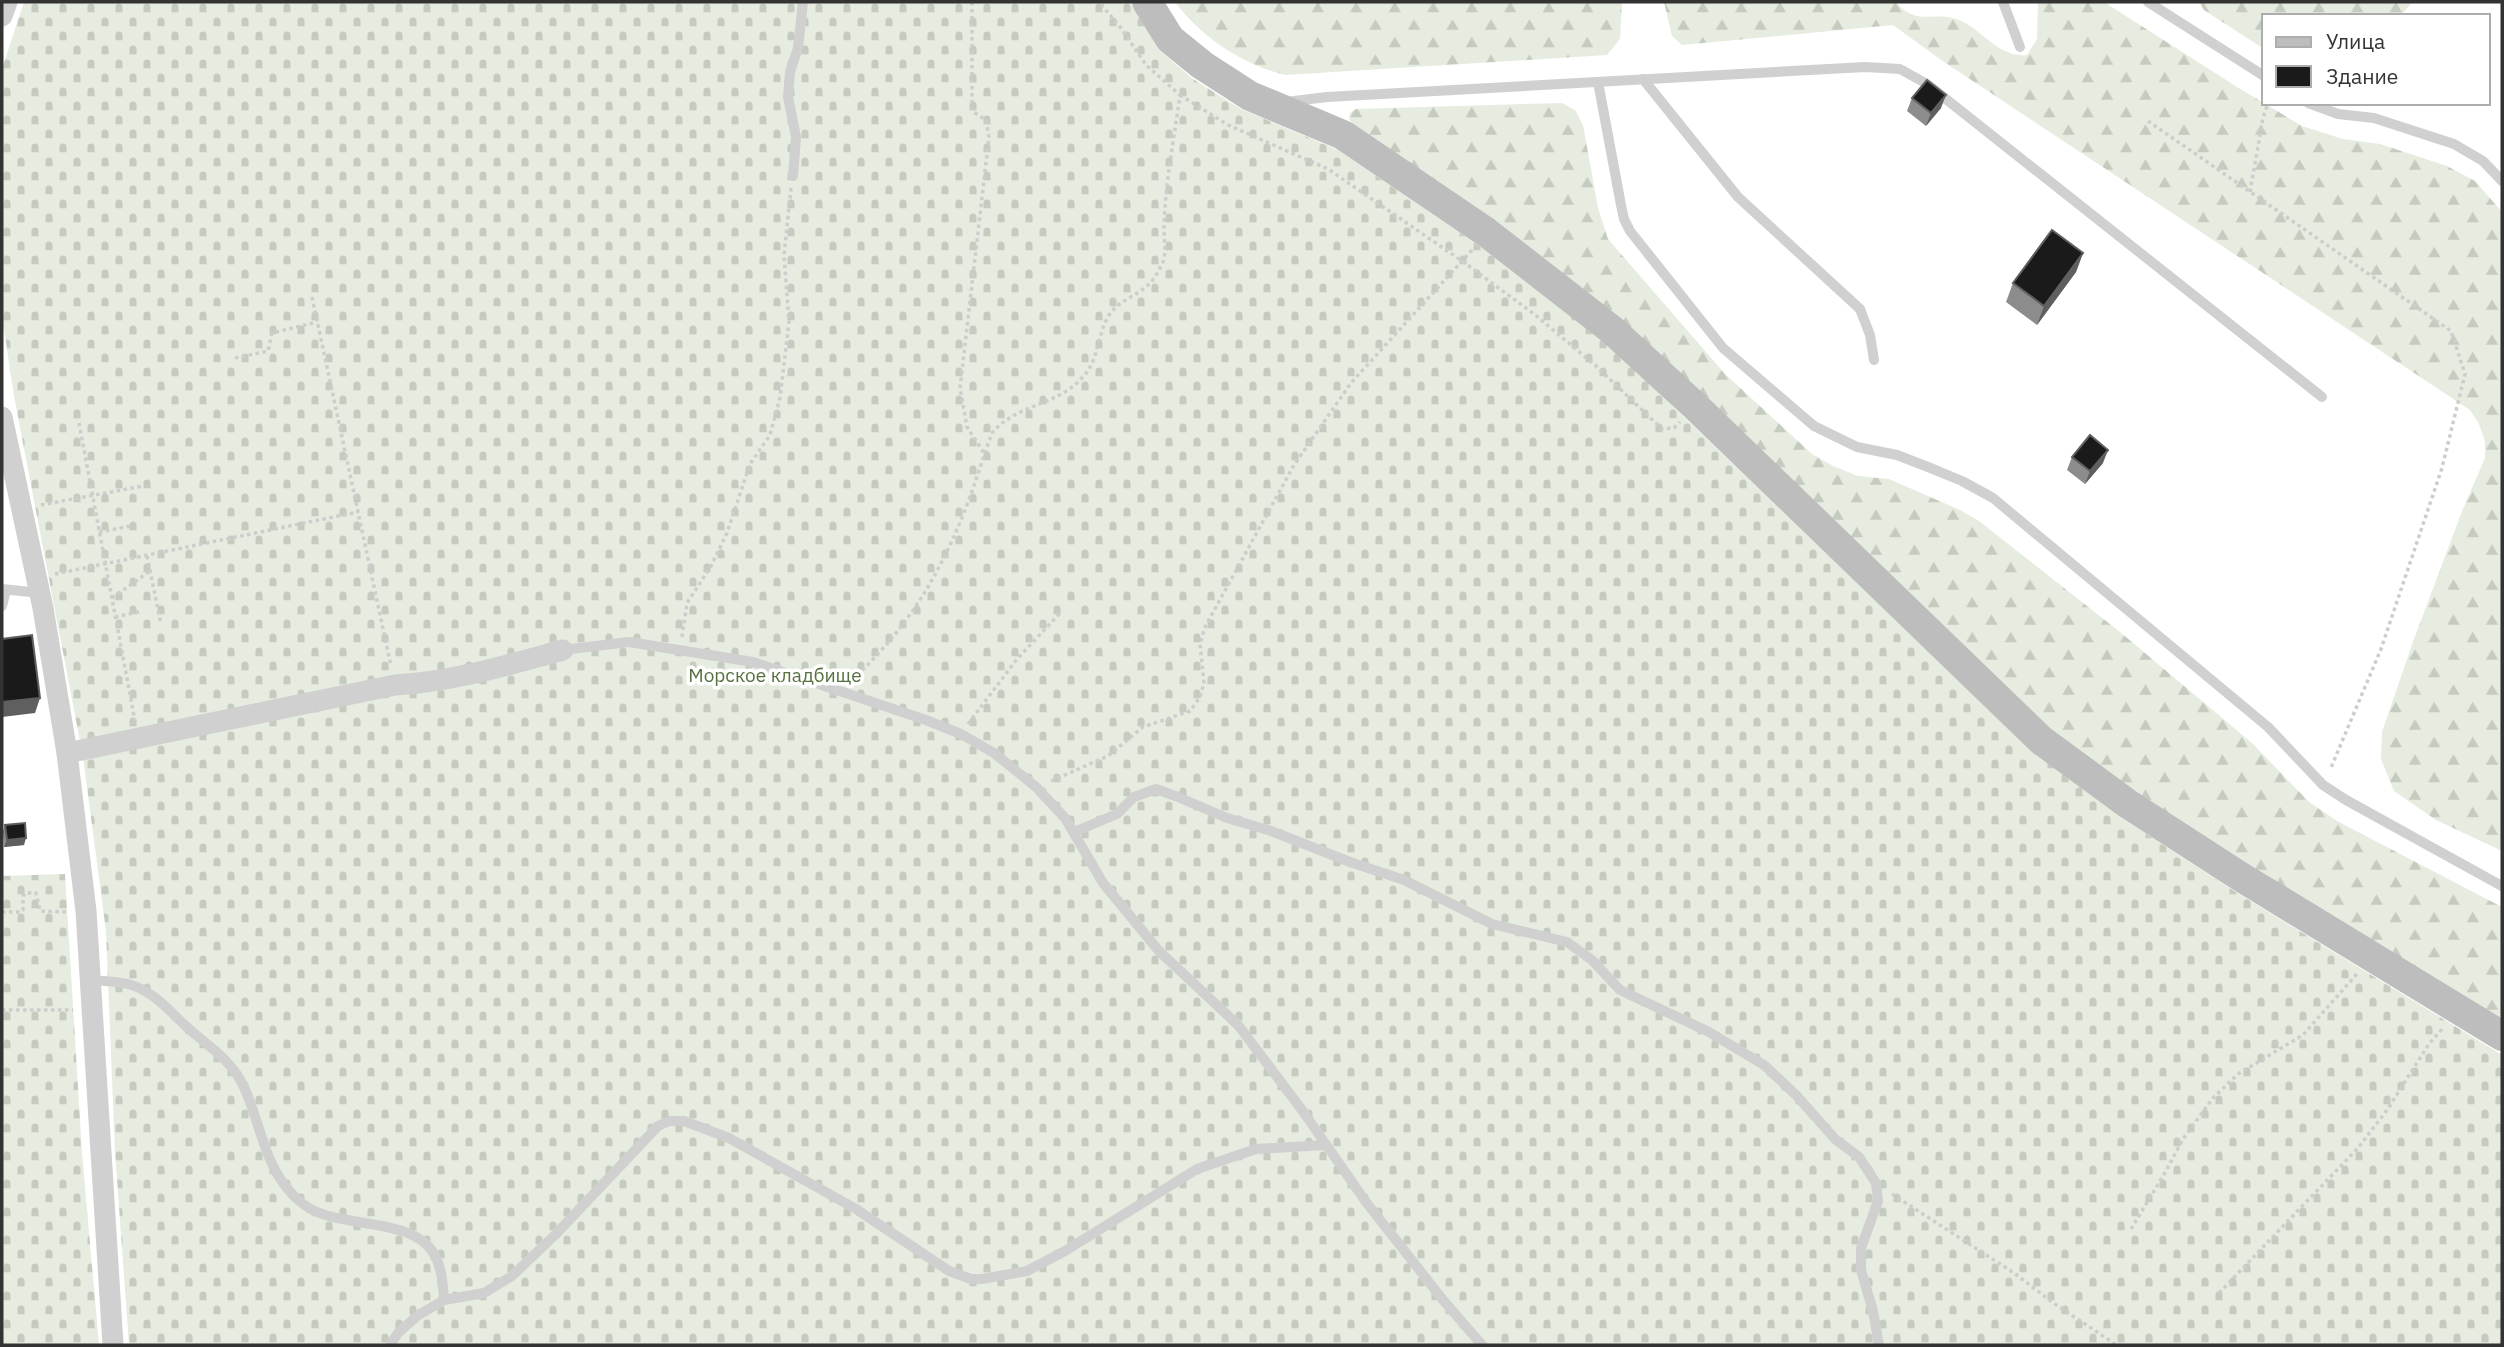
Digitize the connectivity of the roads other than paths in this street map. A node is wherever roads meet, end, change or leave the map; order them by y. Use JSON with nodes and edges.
{"nodes":[{"id":1,"x":6,"y":2,"type":"edge"},
{"id":2,"x":803,"y":2,"type":"edge"},
{"id":3,"x":1147,"y":2,"type":"edge"},
{"id":4,"x":2003,"y":2,"type":"edge"},
{"id":5,"x":2148,"y":2,"type":"edge"},
{"id":6,"x":2,"y":16,"type":"edge"},
{"id":7,"x":2020,"y":47,"type":"dead end"},
{"id":8,"x":2262,"y":75,"type":"edge"},
{"id":9,"x":1643,"y":79,"type":"junction"},
{"id":10,"x":1598,"y":82,"type":"junction"},
{"id":11,"x":1273,"y":104,"type":"junction"},
{"id":12,"x":2313,"y":105,"type":"edge"},
{"id":13,"x":793,"y":176,"type":"road end"},
{"id":14,"x":2502,"y":181,"type":"edge"},
{"id":15,"x":1874,"y":360,"type":"dead end"},
{"id":16,"x":2322,"y":397,"type":"dead end"},
{"id":17,"x":2,"y":417,"type":"edge"},
{"id":18,"x":9,"y":481,"type":"edge"},
{"id":19,"x":38,"y":586,"type":"junction"},
{"id":20,"x":4,"y":590,"type":"edge"},
{"id":21,"x":2,"y":606,"type":"edge"},
{"id":22,"x":563,"y":650,"type":"joint"},
{"id":23,"x":67,"y":753,"type":"junction"},
{"id":24,"x":1074,"y":832,"type":"junction"},
{"id":25,"x":2502,"y":886,"type":"edge"},
{"id":26,"x":91,"y":980,"type":"junction"},
{"id":27,"x":2502,"y":1036,"type":"edge"},
{"id":28,"x":1326,"y":1145,"type":"junction"},
{"id":29,"x":444,"y":1300,"type":"junction"},
{"id":30,"x":113,"y":1345,"type":"edge"},
{"id":31,"x":390,"y":1345,"type":"edge"},
{"id":32,"x":1482,"y":1345,"type":"edge"},
{"id":33,"x":1879,"y":1345,"type":"edge"}],
"edges":[{"from":1,"to":6,"type":"street"},
{"from":2,"to":13,"type":"lane"},
{"from":3,"to":11,"type":"main road"},
{"from":4,"to":7,"type":"lane"},
{"from":5,"to":8,"type":"lane"},
{"from":9,"to":10,"type":"lane"},
{"from":9,"to":15,"type":"lane"},
{"from":9,"to":16,"type":"lane"},
{"from":10,"to":11,"type":"lane"},
{"from":10,"to":25,"type":"lane"},
{"from":11,"to":27,"type":"main road"},
{"from":12,"to":14,"type":"lane"},
{"from":17,"to":18,"type":"street"},
{"from":18,"to":19,"type":"street"},
{"from":19,"to":20,"type":"lane"},
{"from":19,"to":23,"type":"street"},
{"from":20,"to":21,"type":"lane"},
{"from":22,"to":23,"type":"street"},
{"from":22,"to":24,"type":"lane"},
{"from":23,"to":26,"type":"street"},
{"from":24,"to":28,"type":"lane"},
{"from":24,"to":33,"type":"lane"},
{"from":26,"to":29,"type":"lane"},
{"from":26,"to":30,"type":"street"},
{"from":28,"to":29,"type":"lane"},
{"from":28,"to":32,"type":"lane"},
{"from":29,"to":31,"type":"lane"}]}
